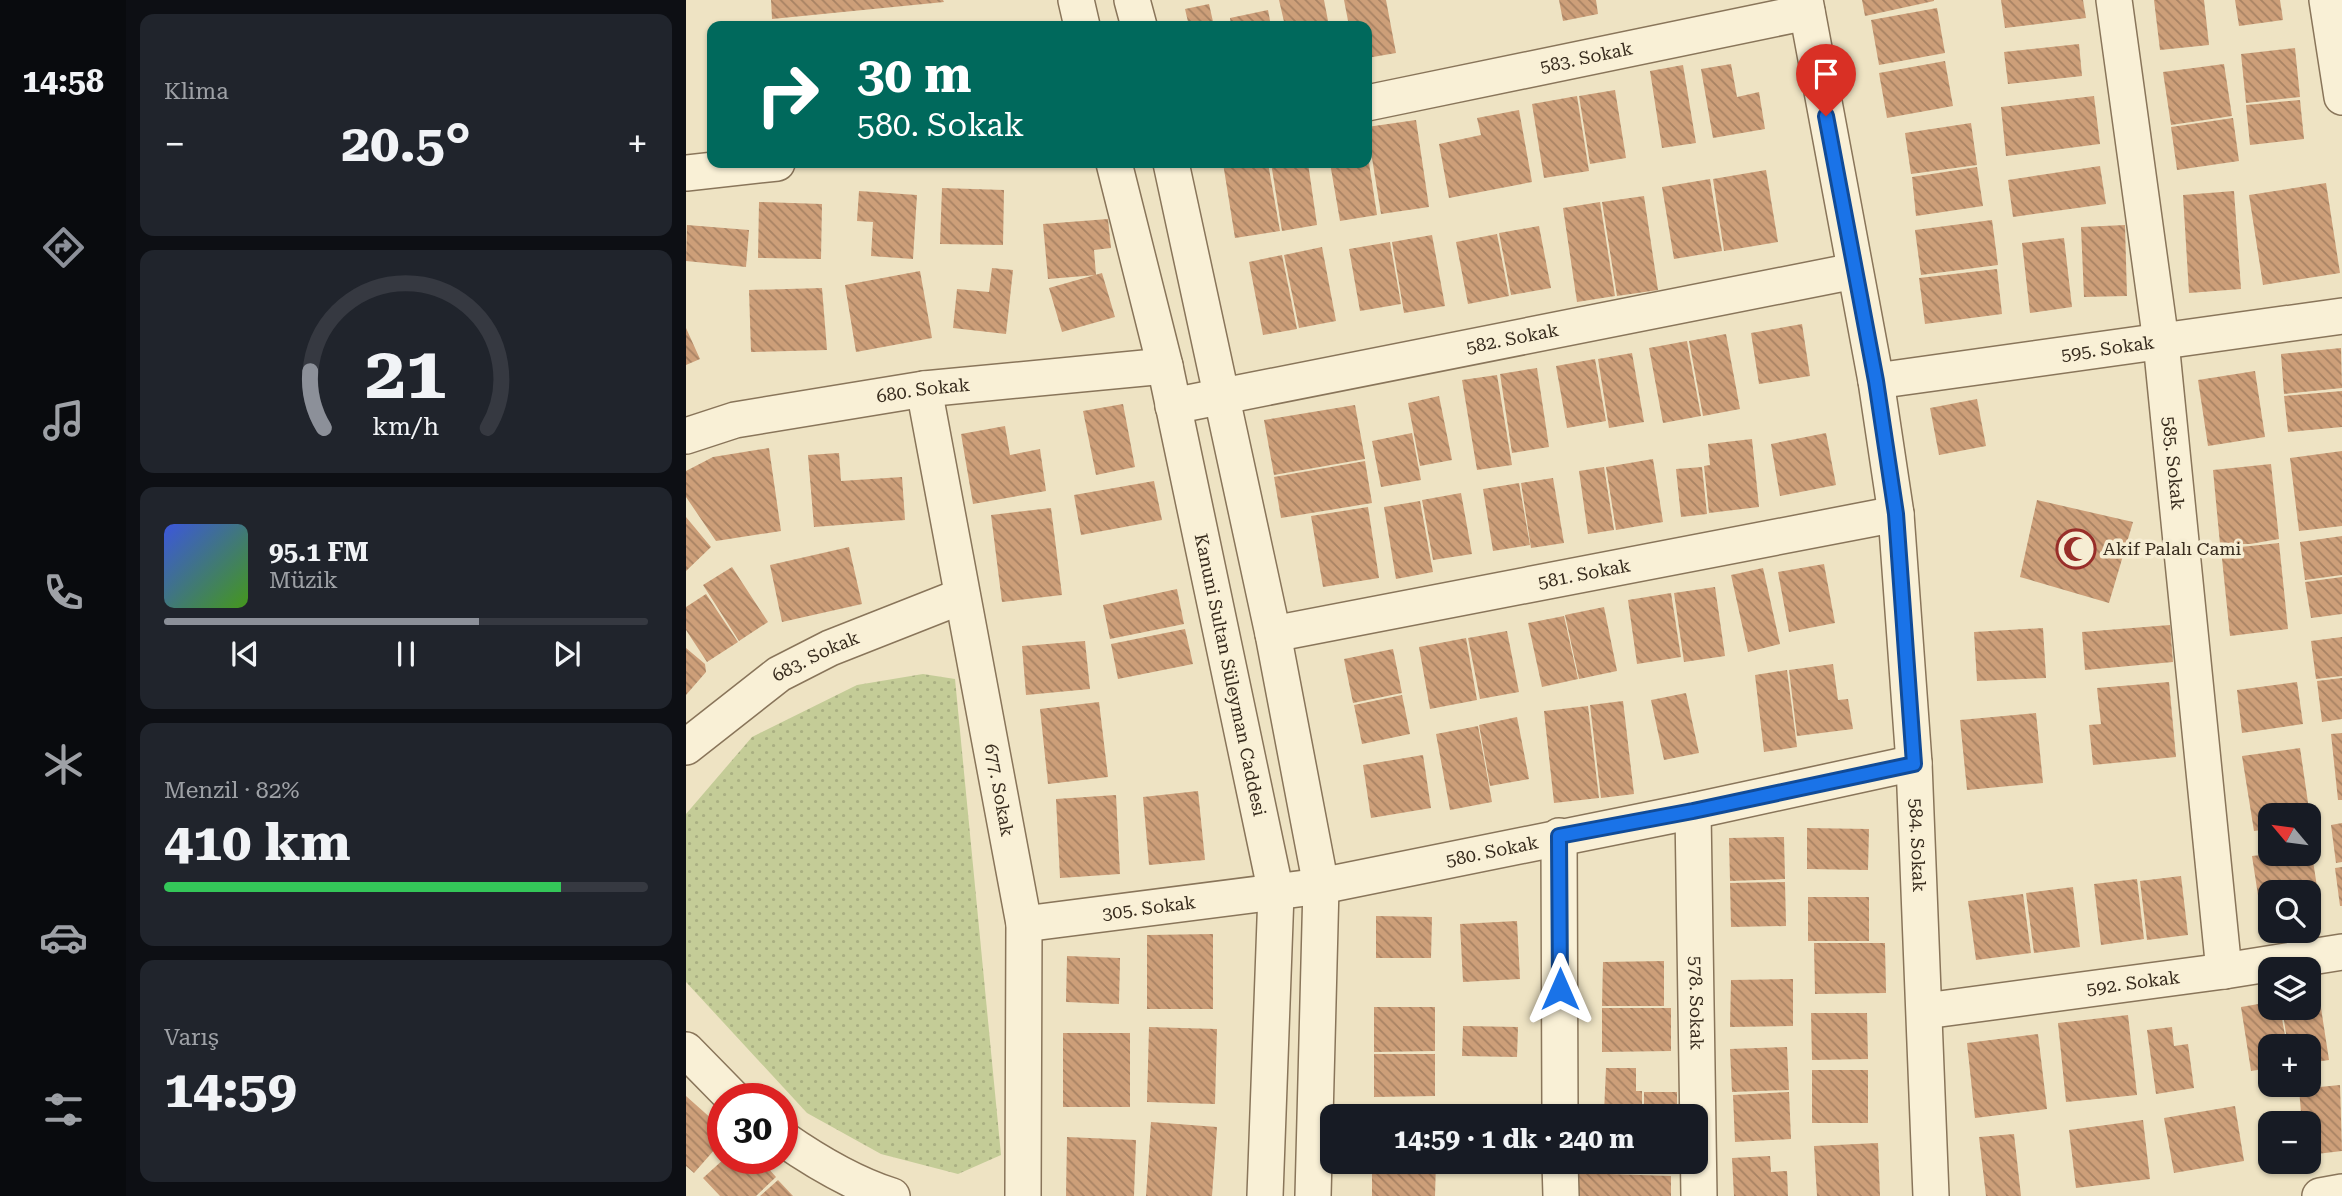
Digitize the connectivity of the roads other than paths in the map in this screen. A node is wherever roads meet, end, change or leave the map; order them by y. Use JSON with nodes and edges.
{"nodes":[{"id":1,"x":1076,"y":0,"type":"edge"},
{"id":2,"x":1132,"y":0,"type":"edge"},
{"id":3,"x":2114,"y":0,"type":"edge"},
{"id":4,"x":2327,"y":0,"type":"edge"},
{"id":5,"x":1806,"y":6,"type":"edge"},
{"id":6,"x":1081,"y":21,"type":"edge"},
{"id":7,"x":1138,"y":21,"type":"edge"},
{"id":8,"x":2342,"y":97,"type":"edge"},
{"id":9,"x":1372,"y":102,"type":"edge"},
{"id":10,"x":732,"y":168,"type":"edge"},
{"id":11,"x":1115,"y":168,"type":"edge"},
{"id":12,"x":1172,"y":168,"type":"edge"},
{"id":13,"x":686,"y":173,"type":"edge"},
{"id":14,"x":1854,"y":271,"type":"junction"},
{"id":15,"x":2342,"y":316,"type":"edge"},
{"id":16,"x":2161,"y":342,"type":"junction"},
{"id":17,"x":1165,"y":366,"type":"junction"},
{"id":18,"x":1876,"y":381,"type":"junction"},
{"id":19,"x":924,"y":389,"type":"junction"},
{"id":20,"x":1223,"y":397,"type":"junction"},
{"id":21,"x":1173,"y":407,"type":"junction"},
{"id":22,"x":686,"y":436,"type":"edge"},
{"id":23,"x":1896,"y":514,"type":"junction"},
{"id":24,"x":962,"y":596,"type":"junction"},
{"id":25,"x":1273,"y":634,"type":"junction"},
{"id":26,"x":686,"y":747,"type":"edge"},
{"id":27,"x":1914,"y":764,"type":"junction"},
{"id":28,"x":1693,"y":811,"type":"junction"},
{"id":29,"x":1559,"y":836,"type":"junction"},
{"id":30,"x":1321,"y":886,"type":"junction"},
{"id":31,"x":1276,"y":893,"type":"junction"},
{"id":32,"x":1024,"y":924,"type":"junction"},
{"id":33,"x":2342,"y":952,"type":"edge"},
{"id":34,"x":2224,"y":971,"type":"junction"},
{"id":35,"x":1925,"y":1011,"type":"junction"},
{"id":36,"x":686,"y":1050,"type":"edge"},
{"id":37,"x":718,"y":1083,"type":"edge"},
{"id":38,"x":1560,"y":1104,"type":"edge"},
{"id":39,"x":798,"y":1147,"type":"edge"},
{"id":40,"x":1560,"y":1174,"type":"edge"},
{"id":41,"x":2342,"y":1192,"type":"edge"},
{"id":42,"x":892,"y":1196,"type":"edge"},
{"id":43,"x":1023,"y":1196,"type":"edge"},
{"id":44,"x":1265,"y":1196,"type":"edge"},
{"id":45,"x":1313,"y":1196,"type":"edge"},
{"id":46,"x":1560,"y":1196,"type":"edge"},
{"id":47,"x":1699,"y":1196,"type":"edge"},
{"id":48,"x":1931,"y":1196,"type":"edge"},
{"id":49,"x":2320,"y":1196,"type":"edge"}],
"edges":[{"from":1,"to":6,"type":"street"},
{"from":2,"to":7,"type":"street"},
{"from":3,"to":16,"type":"street","name":"585. Sokak"},
{"from":4,"to":8,"type":"street"},
{"from":5,"to":9,"type":"street","name":"583. Sokak"},
{"from":5,"to":14,"type":"street","name":"584. Sokak"},
{"from":10,"to":13,"type":"street"},
{"from":11,"to":17,"type":"street","name":"Kanuni Sultan Süleyman Caddesi"},
{"from":12,"to":20,"type":"street"},
{"from":14,"to":18,"type":"street","name":"584. Sokak"},
{"from":14,"to":20,"type":"street","name":"582. Sokak"},
{"from":15,"to":16,"type":"street","name":"595. Sokak"},
{"from":16,"to":18,"type":"street","name":"595. Sokak"},
{"from":16,"to":34,"type":"street","name":"585. Sokak"},
{"from":17,"to":19,"type":"street","name":"680. Sokak"},
{"from":17,"to":21,"type":"street","name":"Kanuni Sultan Süleyman Caddesi"},
{"from":18,"to":23,"type":"street","name":"584. Sokak"},
{"from":19,"to":22,"type":"street","name":"680. Sokak"},
{"from":19,"to":24,"type":"street","name":"677. Sokak"},
{"from":20,"to":21,"type":"street","name":"582. Sokak"},
{"from":20,"to":25,"type":"street"},
{"from":21,"to":31,"type":"street","name":"Kanuni Sultan Süleyman Caddesi"},
{"from":23,"to":25,"type":"street","name":"581. Sokak"},
{"from":23,"to":27,"type":"street","name":"584. Sokak"},
{"from":24,"to":26,"type":"street","name":"683. Sokak"},
{"from":24,"to":32,"type":"street","name":"677. Sokak"},
{"from":25,"to":30,"type":"street"},
{"from":27,"to":28,"type":"street","name":"580. Sokak"},
{"from":27,"to":35,"type":"street","name":"584. Sokak"},
{"from":28,"to":29,"type":"street","name":"580. Sokak"},
{"from":28,"to":47,"type":"street","name":"578. Sokak"},
{"from":29,"to":30,"type":"street","name":"580. Sokak"},
{"from":29,"to":38,"type":"street"},
{"from":30,"to":31,"type":"street","name":"580. Sokak"},
{"from":30,"to":45,"type":"street"},
{"from":31,"to":32,"type":"street","name":"305. Sokak"},
{"from":31,"to":44,"type":"street","name":"Kanuni Sultan Süleyman Caddesi"},
{"from":32,"to":43,"type":"street","name":"677. Sokak"},
{"from":33,"to":34,"type":"street","name":"592. Sokak"},
{"from":34,"to":35,"type":"street","name":"592. Sokak"},
{"from":35,"to":48,"type":"street","name":"584. Sokak"},
{"from":36,"to":37,"type":"street"},
{"from":39,"to":42,"type":"street"},
{"from":40,"to":46,"type":"street"},
{"from":41,"to":49,"type":"street"}]}
